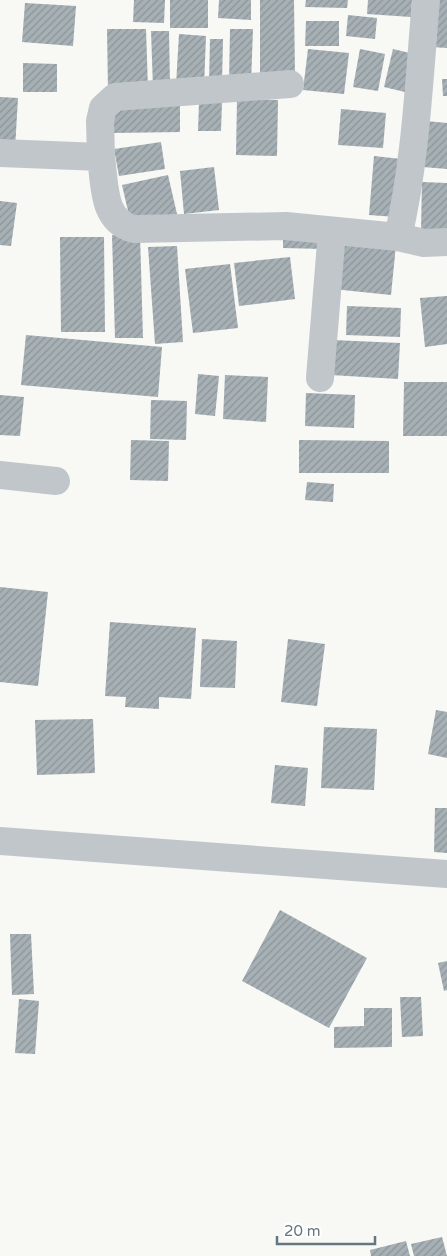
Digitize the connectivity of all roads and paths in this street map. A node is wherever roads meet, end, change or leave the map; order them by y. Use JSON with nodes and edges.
{"nodes":[{"id":1,"x":426,"y":0,"type":"edge"},
{"id":2,"x":290,"y":84,"type":"dead end"},
{"id":3,"x":0,"y":153,"type":"edge"},
{"id":4,"x":101,"y":157,"type":"junction"},
{"id":5,"x":332,"y":231,"type":"junction"},
{"id":6,"x":398,"y":237,"type":"junction"},
{"id":7,"x":447,"y":242,"type":"edge"},
{"id":8,"x":320,"y":378,"type":"dead end"},
{"id":9,"x":0,"y":475,"type":"edge"},
{"id":10,"x":56,"y":482,"type":"dead end"},
{"id":11,"x":0,"y":842,"type":"edge"},
{"id":12,"x":447,"y":874,"type":"edge"}],
"edges":[{"from":1,"to":6,"type":"street"},
{"from":2,"to":4,"type":"street"},
{"from":3,"to":4,"type":"street"},
{"from":4,"to":5,"type":"street"},
{"from":5,"to":6,"type":"street"},
{"from":5,"to":8,"type":"street"},
{"from":6,"to":7,"type":"street"},
{"from":9,"to":10,"type":"street"},
{"from":11,"to":12,"type":"street"}]}
